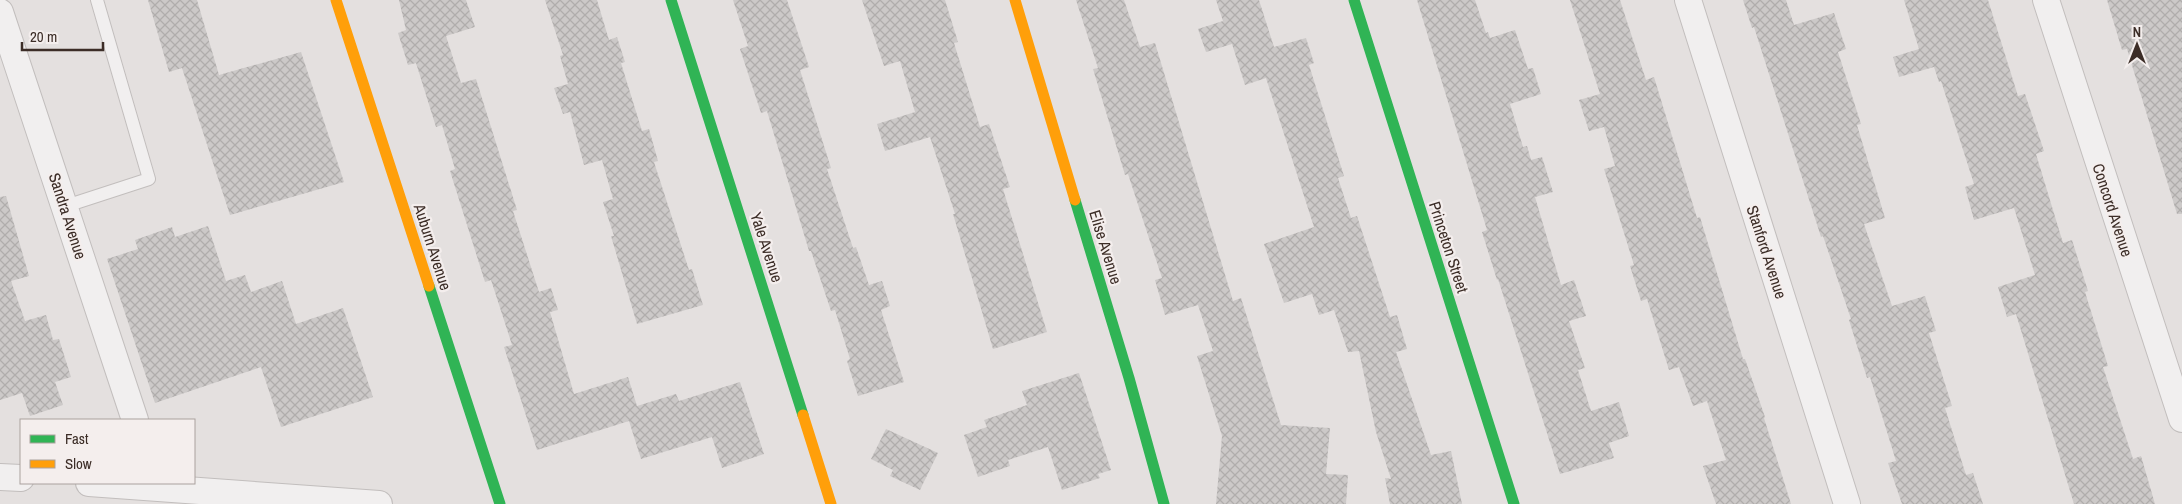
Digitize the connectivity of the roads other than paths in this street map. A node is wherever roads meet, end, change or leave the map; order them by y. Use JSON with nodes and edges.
{"nodes":[{"id":1,"x":97,"y":0,"type":"edge"},
{"id":2,"x":336,"y":0,"type":"edge"},
{"id":3,"x":671,"y":0,"type":"edge"},
{"id":4,"x":1014,"y":0,"type":"edge"},
{"id":5,"x":1354,"y":0,"type":"edge"},
{"id":6,"x":1688,"y":0,"type":"edge"},
{"id":7,"x":2046,"y":0,"type":"edge"},
{"id":8,"x":0,"y":12,"type":"edge"},
{"id":9,"x":66,"y":206,"type":"junction"},
{"id":10,"x":135,"y":419,"type":"edge"},
{"id":11,"x":2182,"y":419,"type":"edge"},
{"id":12,"x":0,"y":476,"type":"edge"},
{"id":13,"x":20,"y":478,"type":"edge"},
{"id":14,"x":122,"y":484,"type":"edge"},
{"id":15,"x":156,"y":485,"type":"edge"},
{"id":16,"x":379,"y":504,"type":"edge"},
{"id":17,"x":500,"y":504,"type":"edge"},
{"id":18,"x":831,"y":504,"type":"edge"},
{"id":19,"x":1164,"y":504,"type":"edge"},
{"id":20,"x":1514,"y":504,"type":"edge"},
{"id":21,"x":1847,"y":504,"type":"edge"}],
"edges":[{"from":1,"to":9,"type":"lane"},
{"from":2,"to":17,"type":"street","name":"Auburn Avenue"},
{"from":3,"to":18,"type":"street","name":"Yale Avenue"},
{"from":4,"to":19,"type":"street","name":"Elise Avenue"},
{"from":5,"to":20,"type":"street","name":"Princeton Street"},
{"from":6,"to":21,"type":"street","name":"Stanford Avenue"},
{"from":7,"to":11,"type":"street","name":"Concord Avenue"},
{"from":8,"to":9,"type":"street","name":"Sandra Avenue"},
{"from":9,"to":10,"type":"street","name":"Sandra Avenue"},
{"from":12,"to":13,"type":"street"},
{"from":14,"to":15,"type":"street"},
{"from":15,"to":16,"type":"street"}]}
